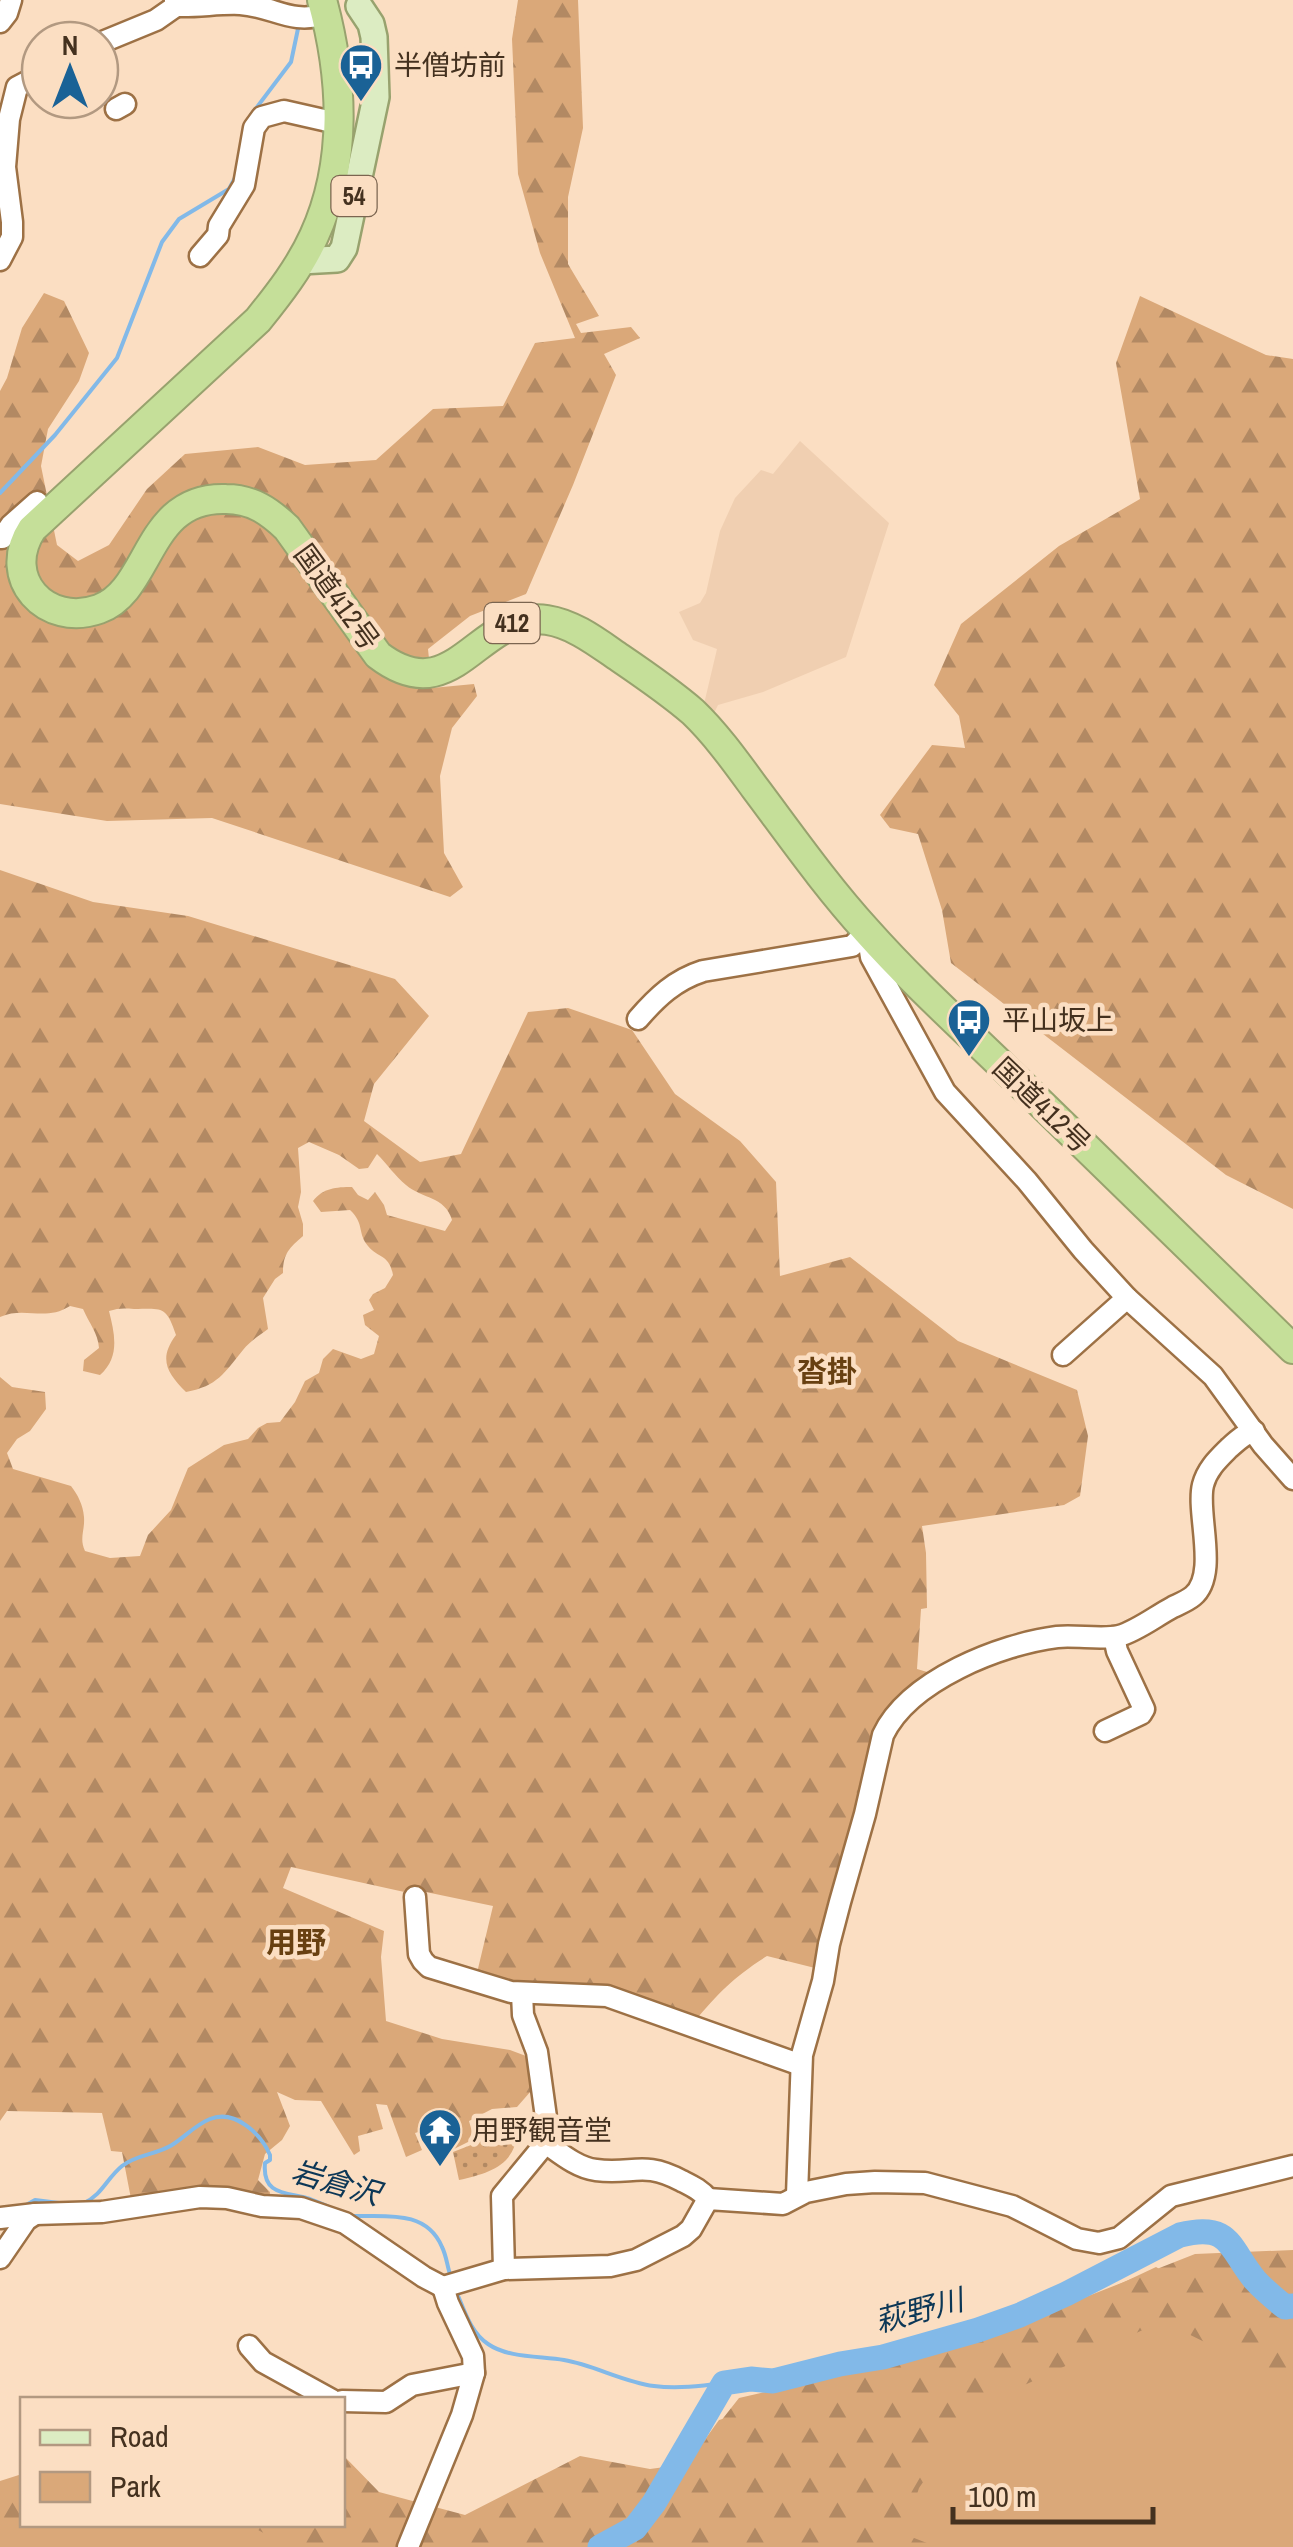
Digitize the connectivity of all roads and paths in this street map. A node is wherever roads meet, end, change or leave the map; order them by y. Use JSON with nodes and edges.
{"nodes":[{"id":1,"x":11,"y":0,"type":"edge"},
{"id":2,"x":176,"y":3,"type":"edge"},
{"id":3,"x":361,"y":3,"type":"edge"},
{"id":4,"x":312,"y":12,"type":"edge"},
{"id":5,"x":0,"y":22,"type":"edge"},
{"id":6,"x":120,"y":35,"type":"edge"},
{"id":7,"x":8,"y":91,"type":"edge"},
{"id":8,"x":340,"y":120,"type":"junction"},
{"id":9,"x":200,"y":256,"type":"dead end"},
{"id":10,"x":0,"y":260,"type":"edge"},
{"id":11,"x":302,"y":261,"type":"junction"},
{"id":12,"x":35,"y":512,"type":"junction"},
{"id":13,"x":0,"y":538,"type":"edge"},
{"id":14,"x":868,"y":932,"type":"junction"},
{"id":15,"x":638,"y":1018,"type":"dead end"},
{"id":16,"x":1127,"y":1298,"type":"junction"},
{"id":17,"x":1293,"y":1349,"type":"edge"},
{"id":18,"x":1063,"y":1355,"type":"dead end"},
{"id":19,"x":1254,"y":1431,"type":"junction"},
{"id":20,"x":1293,"y":1479,"type":"edge"},
{"id":21,"x":1114,"y":1637,"type":"junction"},
{"id":22,"x":1104,"y":1731,"type":"dead end"},
{"id":23,"x":416,"y":1897,"type":"dead end"},
{"id":24,"x":522,"y":1993,"type":"junction"},
{"id":25,"x":801,"y":2065,"type":"junction"},
{"id":26,"x":547,"y":2144,"type":"junction"},
{"id":27,"x":1293,"y":2166,"type":"edge"},
{"id":28,"x":797,"y":2195,"type":"junction"},
{"id":29,"x":708,"y":2199,"type":"junction"},
{"id":30,"x":28,"y":2215,"type":"junction"},
{"id":31,"x":0,"y":2218,"type":"edge"},
{"id":32,"x":0,"y":2258,"type":"edge"},
{"id":33,"x":504,"y":2269,"type":"junction"},
{"id":34,"x":450,"y":2284,"type":"junction"},
{"id":35,"x":249,"y":2346,"type":"dead end"},
{"id":36,"x":474,"y":2373,"type":"junction"},
{"id":37,"x":327,"y":2397,"type":"edge"},
{"id":38,"x":345,"y":2401,"type":"edge"},
{"id":39,"x":408,"y":2547,"type":"edge"}],
"edges":[{"from":1,"to":5,"type":"street"},
{"from":2,"to":4,"type":"street"},
{"from":2,"to":6,"type":"street"},
{"from":3,"to":4,"type":"main road"},
{"from":3,"to":11,"type":"main road","number":"54"},
{"from":4,"to":8,"type":"highway","name":"国道412号","number":"412"},
{"from":7,"to":10,"type":"street"},
{"from":8,"to":9,"type":"street"},
{"from":8,"to":11,"type":"highway","name":"国道412号","number":"412"},
{"from":11,"to":12,"type":"highway","name":"国道412号","number":"412"},
{"from":12,"to":13,"type":"street"},
{"from":12,"to":14,"type":"highway","name":"国道412号","number":"412"},
{"from":14,"to":15,"type":"street"},
{"from":14,"to":16,"type":"street"},
{"from":14,"to":17,"type":"highway","name":"国道412号","number":"412"},
{"from":16,"to":18,"type":"street"},
{"from":16,"to":19,"type":"street"},
{"from":19,"to":20,"type":"street"},
{"from":19,"to":21,"type":"street"},
{"from":21,"to":22,"type":"street"},
{"from":21,"to":25,"type":"street"},
{"from":23,"to":24,"type":"street"},
{"from":24,"to":25,"type":"street"},
{"from":24,"to":26,"type":"street"},
{"from":25,"to":28,"type":"street"},
{"from":26,"to":29,"type":"street"},
{"from":26,"to":33,"type":"street"},
{"from":27,"to":28,"type":"street"},
{"from":28,"to":29,"type":"street"},
{"from":29,"to":33,"type":"street"},
{"from":30,"to":31,"type":"street"},
{"from":30,"to":32,"type":"street"},
{"from":30,"to":34,"type":"street"},
{"from":33,"to":34,"type":"street"},
{"from":34,"to":36,"type":"street"},
{"from":35,"to":37,"type":"street"},
{"from":36,"to":38,"type":"street"},
{"from":36,"to":39,"type":"street"}]}
